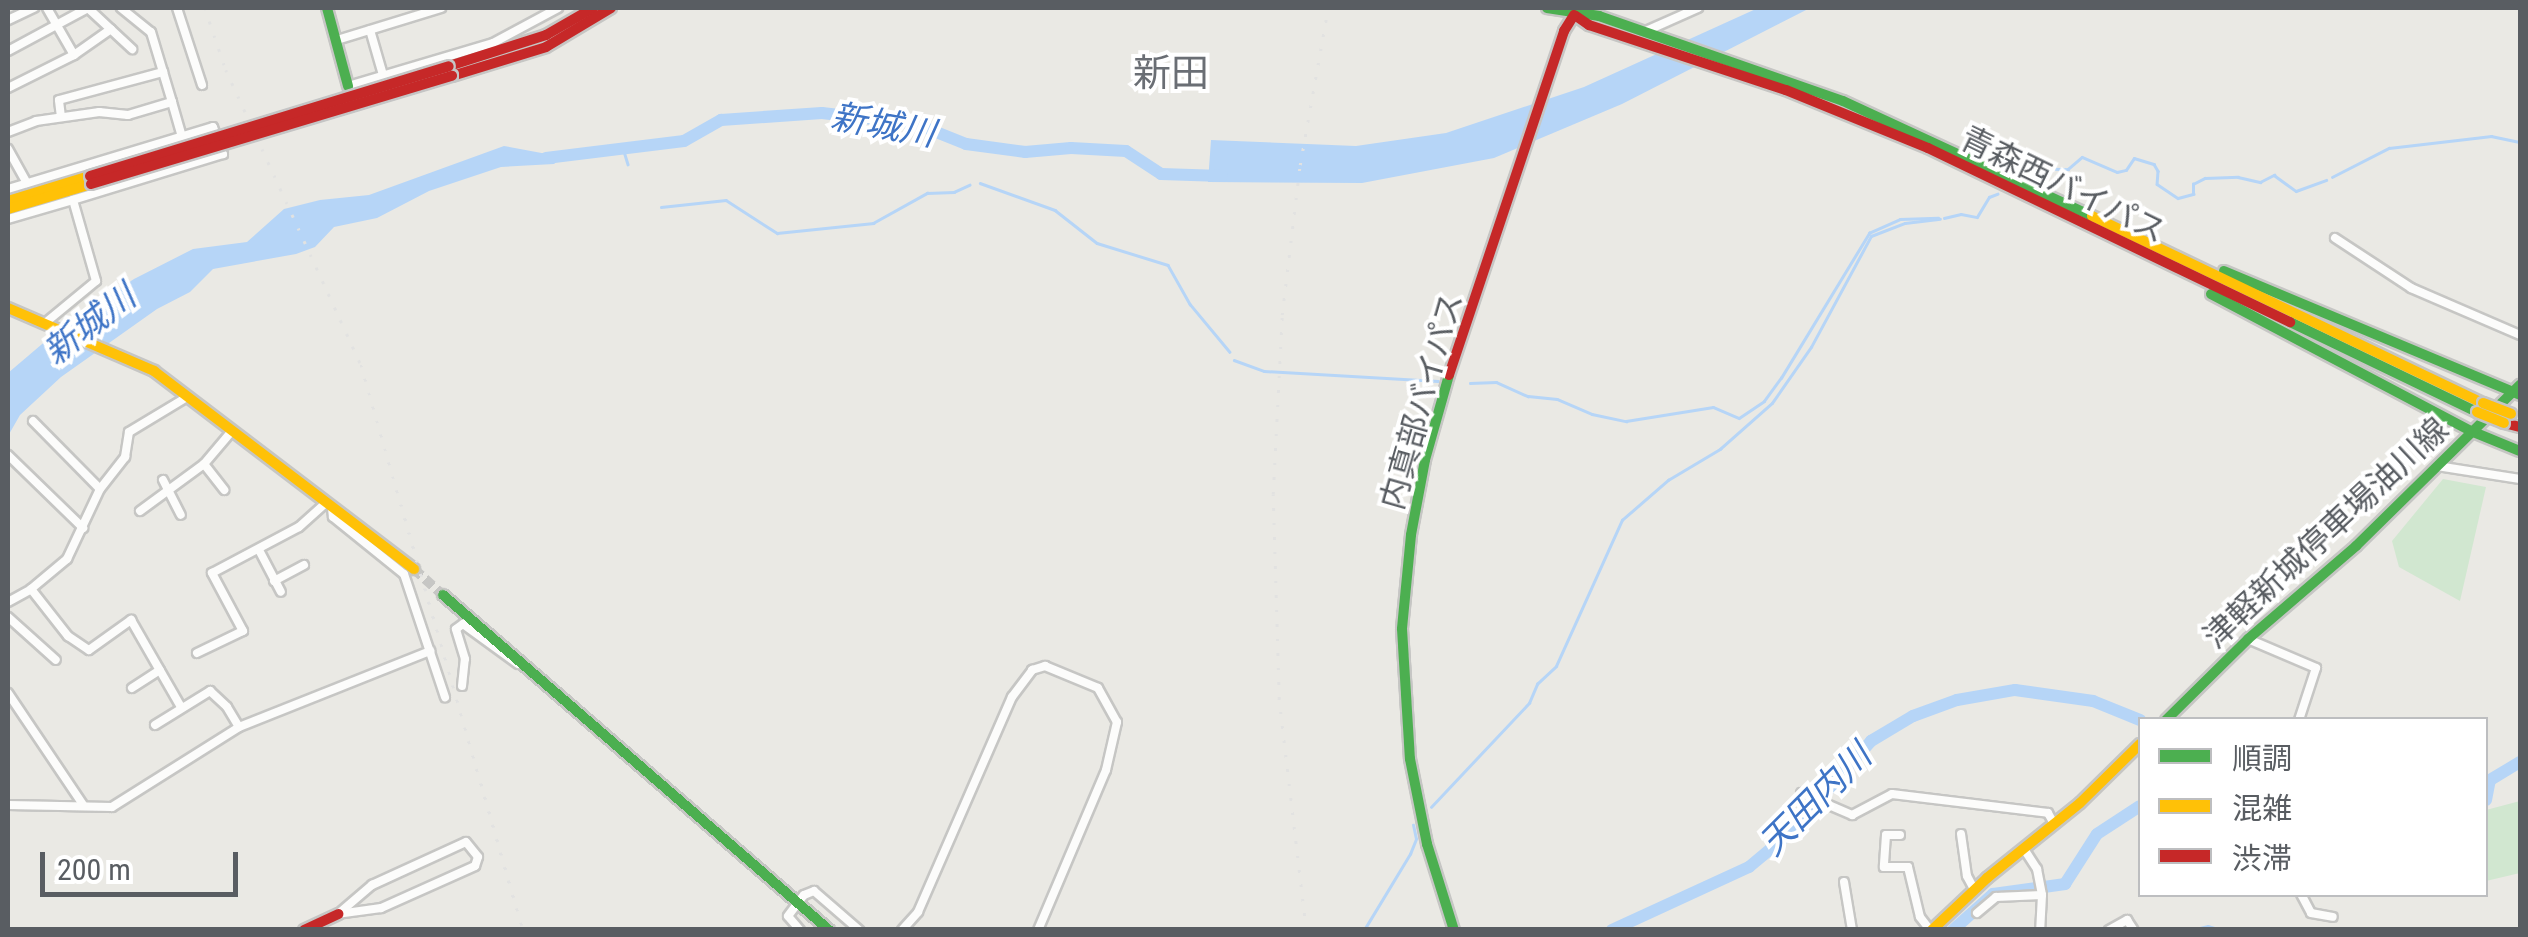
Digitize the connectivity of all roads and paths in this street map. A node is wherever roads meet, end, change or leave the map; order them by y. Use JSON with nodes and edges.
{"nodes":[{"id":1,"x":34,"y":8,"type":"edge"},
{"id":2,"x":47,"y":8,"type":"edge"},
{"id":3,"x":89,"y":8,"type":"edge"},
{"id":4,"x":121,"y":8,"type":"edge"},
{"id":5,"x":177,"y":8,"type":"edge"},
{"id":6,"x":328,"y":8,"type":"edge"},
{"id":7,"x":441,"y":8,"type":"edge"},
{"id":8,"x":558,"y":8,"type":"edge"},
{"id":9,"x":593,"y":8,"type":"edge"},
{"id":10,"x":611,"y":8,"type":"edge"},
{"id":11,"x":1547,"y":8,"type":"edge"},
{"id":12,"x":1698,"y":8,"type":"edge"},
{"id":13,"x":546,"y":11,"type":"edge"},
{"id":14,"x":1576,"y":11,"type":"edge"},
{"id":15,"x":12,"y":15,"type":"edge"},
{"id":16,"x":58,"y":26,"type":"junction"},
{"id":17,"x":111,"y":30,"type":"junction"},
{"id":18,"x":370,"y":30,"type":"junction"},
{"id":19,"x":1649,"y":32,"type":"junction"},
{"id":20,"x":337,"y":40,"type":"junction"},
{"id":21,"x":132,"y":49,"type":"dead end"},
{"id":22,"x":8,"y":51,"type":"edge"},
{"id":23,"x":74,"y":55,"type":"junction"},
{"id":24,"x":451,"y":71,"type":"junction"},
{"id":25,"x":163,"y":72,"type":"junction"},
{"id":26,"x":384,"y":75,"type":"junction"},
{"id":27,"x":202,"y":85,"type":"dead end"},
{"id":28,"x":348,"y":86,"type":"joint"},
{"id":29,"x":8,"y":88,"type":"edge"},
{"id":30,"x":172,"y":102,"type":"junction"},
{"id":31,"x":61,"y":117,"type":"junction"},
{"id":32,"x":8,"y":132,"type":"edge"},
{"id":33,"x":182,"y":138,"type":"junction"},
{"id":34,"x":8,"y":149,"type":"edge"},
{"id":35,"x":90,"y":180,"type":"junction"},
{"id":36,"x":27,"y":183,"type":"junction"},
{"id":37,"x":8,"y":190,"type":"edge"},
{"id":38,"x":73,"y":200,"type":"junction"},
{"id":39,"x":8,"y":201,"type":"edge"},
{"id":40,"x":8,"y":209,"type":"edge"},
{"id":41,"x":8,"y":218,"type":"edge"},
{"id":42,"x":2078,"y":220,"type":"junction"},
{"id":43,"x":2106,"y":222,"type":"junction"},
{"id":44,"x":2336,"y":238,"type":"dead end"},
{"id":45,"x":8,"y":308,"type":"edge"},
{"id":46,"x":48,"y":324,"type":"junction"},
{"id":47,"x":2520,"y":335,"type":"edge"},
{"id":48,"x":2518,"y":391,"type":"edge"},
{"id":49,"x":188,"y":396,"type":"junction"},
{"id":50,"x":2480,"y":407,"type":"junction"},
{"id":51,"x":2512,"y":418,"type":"edge"},
{"id":52,"x":34,"y":421,"type":"dead end"},
{"id":53,"x":2520,"y":428,"type":"edge"},
{"id":54,"x":232,"y":431,"type":"junction"},
{"id":55,"x":2471,"y":431,"type":"junction"},
{"id":56,"x":2520,"y":451,"type":"edge"},
{"id":57,"x":8,"y":455,"type":"edge"},
{"id":58,"x":204,"y":464,"type":"junction"},
{"id":59,"x":2441,"y":468,"type":"junction"},
{"id":60,"x":2520,"y":479,"type":"edge"},
{"id":61,"x":163,"y":480,"type":"dead end"},
{"id":62,"x":100,"y":489,"type":"junction"},
{"id":63,"x":224,"y":490,"type":"dead end"},
{"id":64,"x":170,"y":493,"type":"junction"},
{"id":65,"x":329,"y":505,"type":"junction"},
{"id":66,"x":140,"y":512,"type":"dead end"},
{"id":67,"x":180,"y":515,"type":"dead end"},
{"id":68,"x":83,"y":528,"type":"junction"},
{"id":69,"x":259,"y":550,"type":"junction"},
{"id":70,"x":304,"y":566,"type":"dead end"},
{"id":71,"x":414,"y":569,"type":"tunnel mouth"},
{"id":72,"x":274,"y":581,"type":"junction"},
{"id":73,"x":31,"y":590,"type":"junction"},
{"id":74,"x":281,"y":592,"type":"dead end"},
{"id":75,"x":443,"y":595,"type":"tunnel mouth"},
{"id":76,"x":8,"y":602,"type":"edge"},
{"id":77,"x":8,"y":617,"type":"edge"},
{"id":78,"x":2248,"y":639,"type":"junction"},
{"id":79,"x":430,"y":651,"type":"junction"},
{"id":80,"x":197,"y":653,"type":"dead end"},
{"id":81,"x":56,"y":660,"type":"dead end"},
{"id":82,"x":523,"y":663,"type":"junction"},
{"id":83,"x":160,"y":670,"type":"junction"},
{"id":84,"x":462,"y":686,"type":"dead end"},
{"id":85,"x":132,"y":688,"type":"dead end"},
{"id":86,"x":8,"y":693,"type":"edge"},
{"id":87,"x":445,"y":697,"type":"dead end"},
{"id":88,"x":181,"y":707,"type":"junction"},
{"id":89,"x":2169,"y":717,"type":"edge"},
{"id":90,"x":2301,"y":717,"type":"edge"},
{"id":91,"x":155,"y":725,"type":"dead end"},
{"id":92,"x":238,"y":727,"type":"junction"},
{"id":93,"x":2138,"y":746,"type":"edge"},
{"id":94,"x":1805,"y":795,"type":"dead end"},
{"id":95,"x":8,"y":805,"type":"edge"},
{"id":96,"x":84,"y":806,"type":"junction"},
{"id":97,"x":2054,"y":824,"type":"junction"},
{"id":98,"x":1961,"y":834,"type":"dead end"},
{"id":99,"x":1900,"y":836,"type":"dead end"},
{"id":100,"x":2024,"y":849,"type":"junction"},
{"id":101,"x":1844,"y":882,"type":"dead end"},
{"id":102,"x":1974,"y":889,"type":"junction"},
{"id":103,"x":2042,"y":891,"type":"junction"},
{"id":104,"x":2302,"y":897,"type":"edge"},
{"id":105,"x":797,"y":902,"type":"junction"},
{"id":106,"x":1977,"y":913,"type":"dead end"},
{"id":107,"x":338,"y":914,"type":"junction"},
{"id":108,"x":2334,"y":917,"type":"dead end"},
{"id":109,"x":304,"y":930,"type":"edge"},
{"id":110,"x":800,"y":930,"type":"edge"},
{"id":111,"x":830,"y":930,"type":"edge"},
{"id":112,"x":859,"y":930,"type":"edge"},
{"id":113,"x":902,"y":930,"type":"edge"},
{"id":114,"x":1038,"y":930,"type":"edge"},
{"id":115,"x":1454,"y":930,"type":"edge"},
{"id":116,"x":1852,"y":930,"type":"edge"},
{"id":117,"x":1931,"y":930,"type":"edge"},
{"id":118,"x":2040,"y":930,"type":"edge"},
{"id":119,"x":2110,"y":930,"type":"edge"},
{"id":120,"x":2133,"y":930,"type":"edge"}],
"edges":[{"from":1,"to":15,"type":"street"},
{"from":2,"to":16,"type":"street"},
{"from":3,"to":16,"type":"street"},
{"from":3,"to":17,"type":"street"},
{"from":4,"to":25,"type":"street"},
{"from":5,"to":27,"type":"street"},
{"from":6,"to":20,"type":"main road"},
{"from":7,"to":18,"type":"street"},
{"from":8,"to":13,"type":"street"},
{"from":9,"to":24,"type":"main road"},
{"from":10,"to":24,"type":"main road"},
{"from":11,"to":14,"type":"main road","name":"青森西バイパス"},
{"from":12,"to":19,"type":"street"},
{"from":13,"to":26,"type":"street"},
{"from":14,"to":19,"type":"main road","name":"青森西バイパス"},
{"from":14,"to":42,"type":"main road","name":"青森西バイパス"},
{"from":14,"to":115,"type":"main road","name":"内真部バイパス"},
{"from":16,"to":22,"type":"street"},
{"from":16,"to":23,"type":"street"},
{"from":17,"to":21,"type":"street"},
{"from":17,"to":23,"type":"street"},
{"from":18,"to":20,"type":"street"},
{"from":18,"to":26,"type":"street"},
{"from":19,"to":43,"type":"main road","name":"青森西バイパス"},
{"from":20,"to":28,"type":"main road"},
{"from":23,"to":29,"type":"street"},
{"from":24,"to":35,"type":"main road","bridge":true},
{"from":25,"to":30,"type":"street"},
{"from":25,"to":31,"type":"street"},
{"from":26,"to":28,"type":"street"},
{"from":30,"to":31,"type":"street"},
{"from":30,"to":33,"type":"street"},
{"from":31,"to":32,"type":"street"},
{"from":33,"to":36,"type":"street"},
{"from":33,"to":38,"type":"street"},
{"from":34,"to":36,"type":"street"},
{"from":35,"to":39,"type":"main road"},
{"from":35,"to":40,"type":"main road"},
{"from":36,"to":37,"type":"street"},
{"from":38,"to":41,"type":"street"},
{"from":38,"to":46,"type":"street"},
{"from":42,"to":50,"type":"main road","name":"青森西バイパス"},
{"from":42,"to":55,"type":"main road"},
{"from":43,"to":48,"type":"main road"},
{"from":43,"to":50,"type":"main road","name":"青森西バイパス"},
{"from":44,"to":47,"type":"street"},
{"from":45,"to":46,"type":"main road"},
{"from":46,"to":49,"type":"main road"},
{"from":48,"to":55,"type":"main road","name":"津軽新城停車場油川線"},
{"from":49,"to":54,"type":"main road"},
{"from":49,"to":62,"type":"street"},
{"from":50,"to":51,"type":"main road","name":"青森西バイパス","bridge":true},
{"from":51,"to":53,"type":"main road","name":"青森西バイパス"},
{"from":52,"to":62,"type":"street"},
{"from":54,"to":58,"type":"street"},
{"from":54,"to":65,"type":"main road"},
{"from":55,"to":56,"type":"main road"},
{"from":55,"to":59,"type":"main road","name":"津軽新城停車場油川線"},
{"from":57,"to":68,"type":"street"},
{"from":58,"to":63,"type":"street"},
{"from":58,"to":64,"type":"street"},
{"from":59,"to":60,"type":"street"},
{"from":59,"to":78,"type":"main road","name":"津軽新城停車場油川線"},
{"from":61,"to":64,"type":"street"},
{"from":62,"to":68,"type":"street"},
{"from":64,"to":66,"type":"street"},
{"from":64,"to":67,"type":"street"},
{"from":65,"to":69,"type":"street"},
{"from":65,"to":71,"type":"main road"},
{"from":65,"to":79,"type":"street"},
{"from":68,"to":73,"type":"street"},
{"from":69,"to":72,"type":"street"},
{"from":69,"to":80,"type":"street"},
{"from":70,"to":72,"type":"street"},
{"from":72,"to":74,"type":"street"},
{"from":73,"to":76,"type":"street"},
{"from":73,"to":83,"type":"street"},
{"from":75,"to":82,"type":"main road"},
{"from":77,"to":81,"type":"street"},
{"from":78,"to":89,"type":"main road","name":"津軽新城停車場油川線"},
{"from":78,"to":90,"type":"street"},
{"from":79,"to":87,"type":"street"},
{"from":79,"to":92,"type":"street"},
{"from":82,"to":84,"type":"street"},
{"from":82,"to":105,"type":"main road"},
{"from":83,"to":85,"type":"street"},
{"from":83,"to":88,"type":"street"},
{"from":86,"to":96,"type":"street"},
{"from":88,"to":91,"type":"street"},
{"from":88,"to":92,"type":"street"},
{"from":92,"to":96,"type":"street"},
{"from":93,"to":97,"type":"main road"},
{"from":94,"to":97,"type":"street"},
{"from":95,"to":96,"type":"street"},
{"from":97,"to":100,"type":"main road"},
{"from":98,"to":102,"type":"street"},
{"from":99,"to":117,"type":"street"},
{"from":100,"to":102,"type":"main road"},
{"from":100,"to":103,"type":"street"},
{"from":101,"to":116,"type":"street"},
{"from":102,"to":117,"type":"main road"},
{"from":103,"to":106,"type":"street"},
{"from":103,"to":118,"type":"street"},
{"from":104,"to":108,"type":"street"},
{"from":105,"to":110,"type":"street"},
{"from":105,"to":111,"type":"main road"},
{"from":105,"to":112,"type":"street"},
{"from":107,"to":107,"type":"street"},
{"from":107,"to":109,"type":"main road"},
{"from":113,"to":114,"type":"street"},
{"from":119,"to":120,"type":"street"}]}
